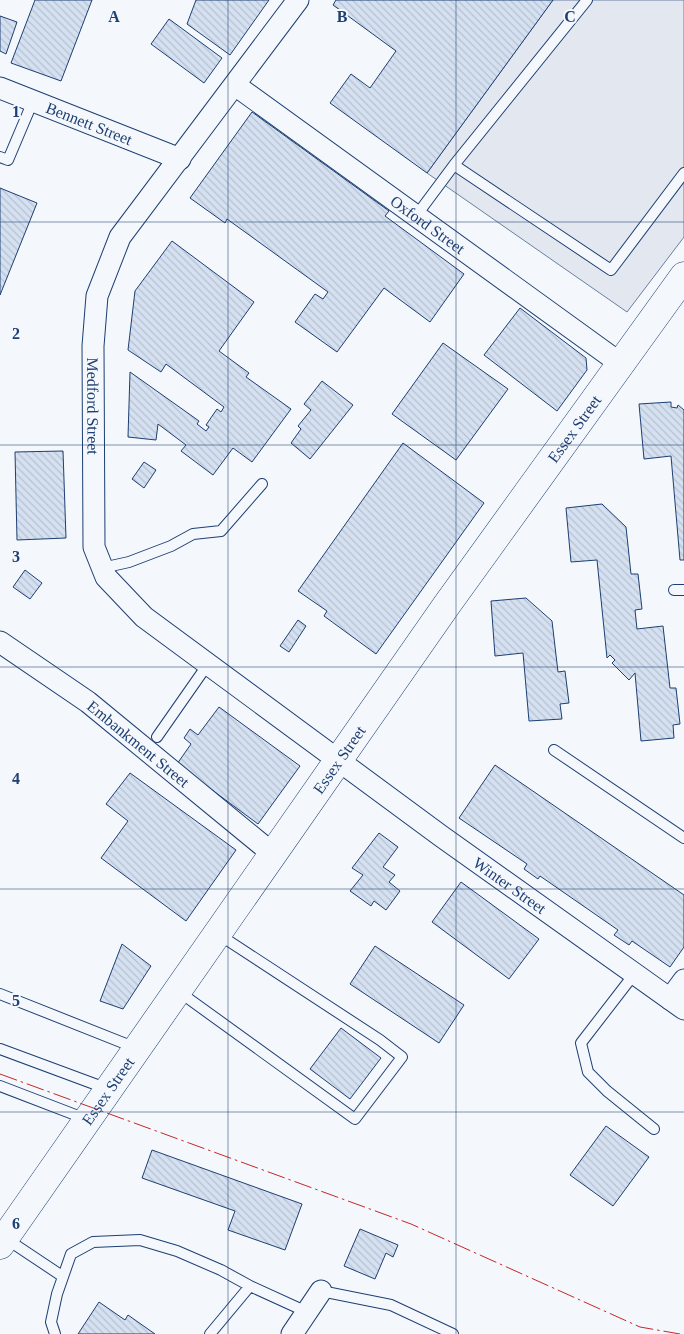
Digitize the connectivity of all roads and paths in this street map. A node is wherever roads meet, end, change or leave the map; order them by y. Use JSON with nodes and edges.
{"nodes":[{"id":1,"x":298,"y":0,"type":"edge"},
{"id":2,"x":587,"y":0,"type":"edge"},
{"id":3,"x":235,"y":85,"type":"junction"},
{"id":4,"x":0,"y":88,"type":"edge"},
{"id":5,"x":33,"y":101,"type":"junction"},
{"id":6,"x":0,"y":157,"type":"edge"},
{"id":7,"x":180,"y":159,"type":"junction"},
{"id":8,"x":454,"y":165,"type":"junction"},
{"id":9,"x":684,"y":173,"type":"edge"},
{"id":10,"x":416,"y":216,"type":"junction"},
{"id":11,"x":684,"y":276,"type":"edge"},
{"id":12,"x":621,"y":364,"type":"junction"},
{"id":13,"x":262,"y":484,"type":"dead end"},
{"id":14,"x":102,"y":568,"type":"junction"},
{"id":15,"x":0,"y":642,"type":"edge"},
{"id":16,"x":208,"y":664,"type":"junction"},
{"id":17,"x":157,"y":737,"type":"dead end"},
{"id":18,"x":554,"y":750,"type":"dead end"},
{"id":19,"x":338,"y":760,"type":"junction"},
{"id":20,"x":684,"y":838,"type":"edge"},
{"id":21,"x":273,"y":854,"type":"junction"},
{"id":22,"x":217,"y":933,"type":"junction"},
{"id":23,"x":635,"y":973,"type":"junction"},
{"id":24,"x":684,"y":980,"type":"edge"},
{"id":25,"x":178,"y":991,"type":"junction"},
{"id":26,"x":0,"y":994,"type":"edge"},
{"id":27,"x":677,"y":1004,"type":"edge"},
{"id":28,"x":137,"y":1048,"type":"junction"},
{"id":29,"x":0,"y":1049,"type":"edge"},
{"id":30,"x":0,"y":1086,"type":"edge"},
{"id":31,"x":109,"y":1089,"type":"junction"},
{"id":32,"x":87,"y":1120,"type":"junction"},
{"id":33,"x":654,"y":1128,"type":"dead end"},
{"id":34,"x":3,"y":1242,"type":"edge"},
{"id":35,"x":62,"y":1276,"type":"junction"},
{"id":36,"x":250,"y":1286,"type":"junction"},
{"id":37,"x":321,"y":1291,"type":"joint"},
{"id":38,"x":307,"y":1312,"type":"junction"},
{"id":39,"x":55,"y":1334,"type":"edge"},
{"id":40,"x":210,"y":1334,"type":"edge"},
{"id":41,"x":292,"y":1334,"type":"edge"},
{"id":42,"x":453,"y":1334,"type":"edge"}],
"edges":[{"from":1,"to":3,"type":"street","name":"Medford Street"},
{"from":2,"to":8,"type":"lane"},
{"from":3,"to":7,"type":"street","name":"Medford Street"},
{"from":3,"to":10,"type":"street","name":"Oxford Street"},
{"from":4,"to":5,"type":"street","name":"Bennett Street"},
{"from":5,"to":6,"type":"lane"},
{"from":5,"to":7,"type":"street","name":"Bennett Street"},
{"from":7,"to":14,"type":"street","name":"Medford Street"},
{"from":8,"to":9,"type":"lane"},
{"from":8,"to":10,"type":"lane"},
{"from":10,"to":12,"type":"street","name":"Oxford Street"},
{"from":11,"to":12,"type":"main road","name":"Essex Street"},
{"from":12,"to":19,"type":"main road","name":"Essex Street"},
{"from":13,"to":14,"type":"lane"},
{"from":14,"to":16,"type":"street","name":"Medford Street"},
{"from":15,"to":21,"type":"street","name":"Embankment Street"},
{"from":16,"to":17,"type":"lane"},
{"from":16,"to":19,"type":"street","name":"Medford Street"},
{"from":18,"to":20,"type":"lane"},
{"from":19,"to":21,"type":"main road","name":"Essex Street"},
{"from":19,"to":23,"type":"street","name":"Winter Street"},
{"from":21,"to":22,"type":"main road","name":"Essex Street"},
{"from":22,"to":25,"type":"main road","name":"Essex Street"},
{"from":22,"to":25,"type":"lane"},
{"from":23,"to":27,"type":"street","name":"Winter Street"},
{"from":23,"to":33,"type":"lane"},
{"from":24,"to":27,"type":"street"},
{"from":25,"to":28,"type":"main road","name":"Essex Street"},
{"from":26,"to":28,"type":"lane"},
{"from":28,"to":31,"type":"main road","name":"Essex Street"},
{"from":29,"to":31,"type":"lane"},
{"from":30,"to":32,"type":"lane"},
{"from":31,"to":32,"type":"main road","name":"Essex Street"},
{"from":32,"to":34,"type":"main road","name":"Essex Street"},
{"from":34,"to":35,"type":"lane"},
{"from":35,"to":36,"type":"lane"},
{"from":35,"to":39,"type":"lane"},
{"from":36,"to":38,"type":"lane"},
{"from":36,"to":40,"type":"lane"},
{"from":37,"to":38,"type":"street"},
{"from":37,"to":42,"type":"lane"},
{"from":38,"to":41,"type":"street"}]}
